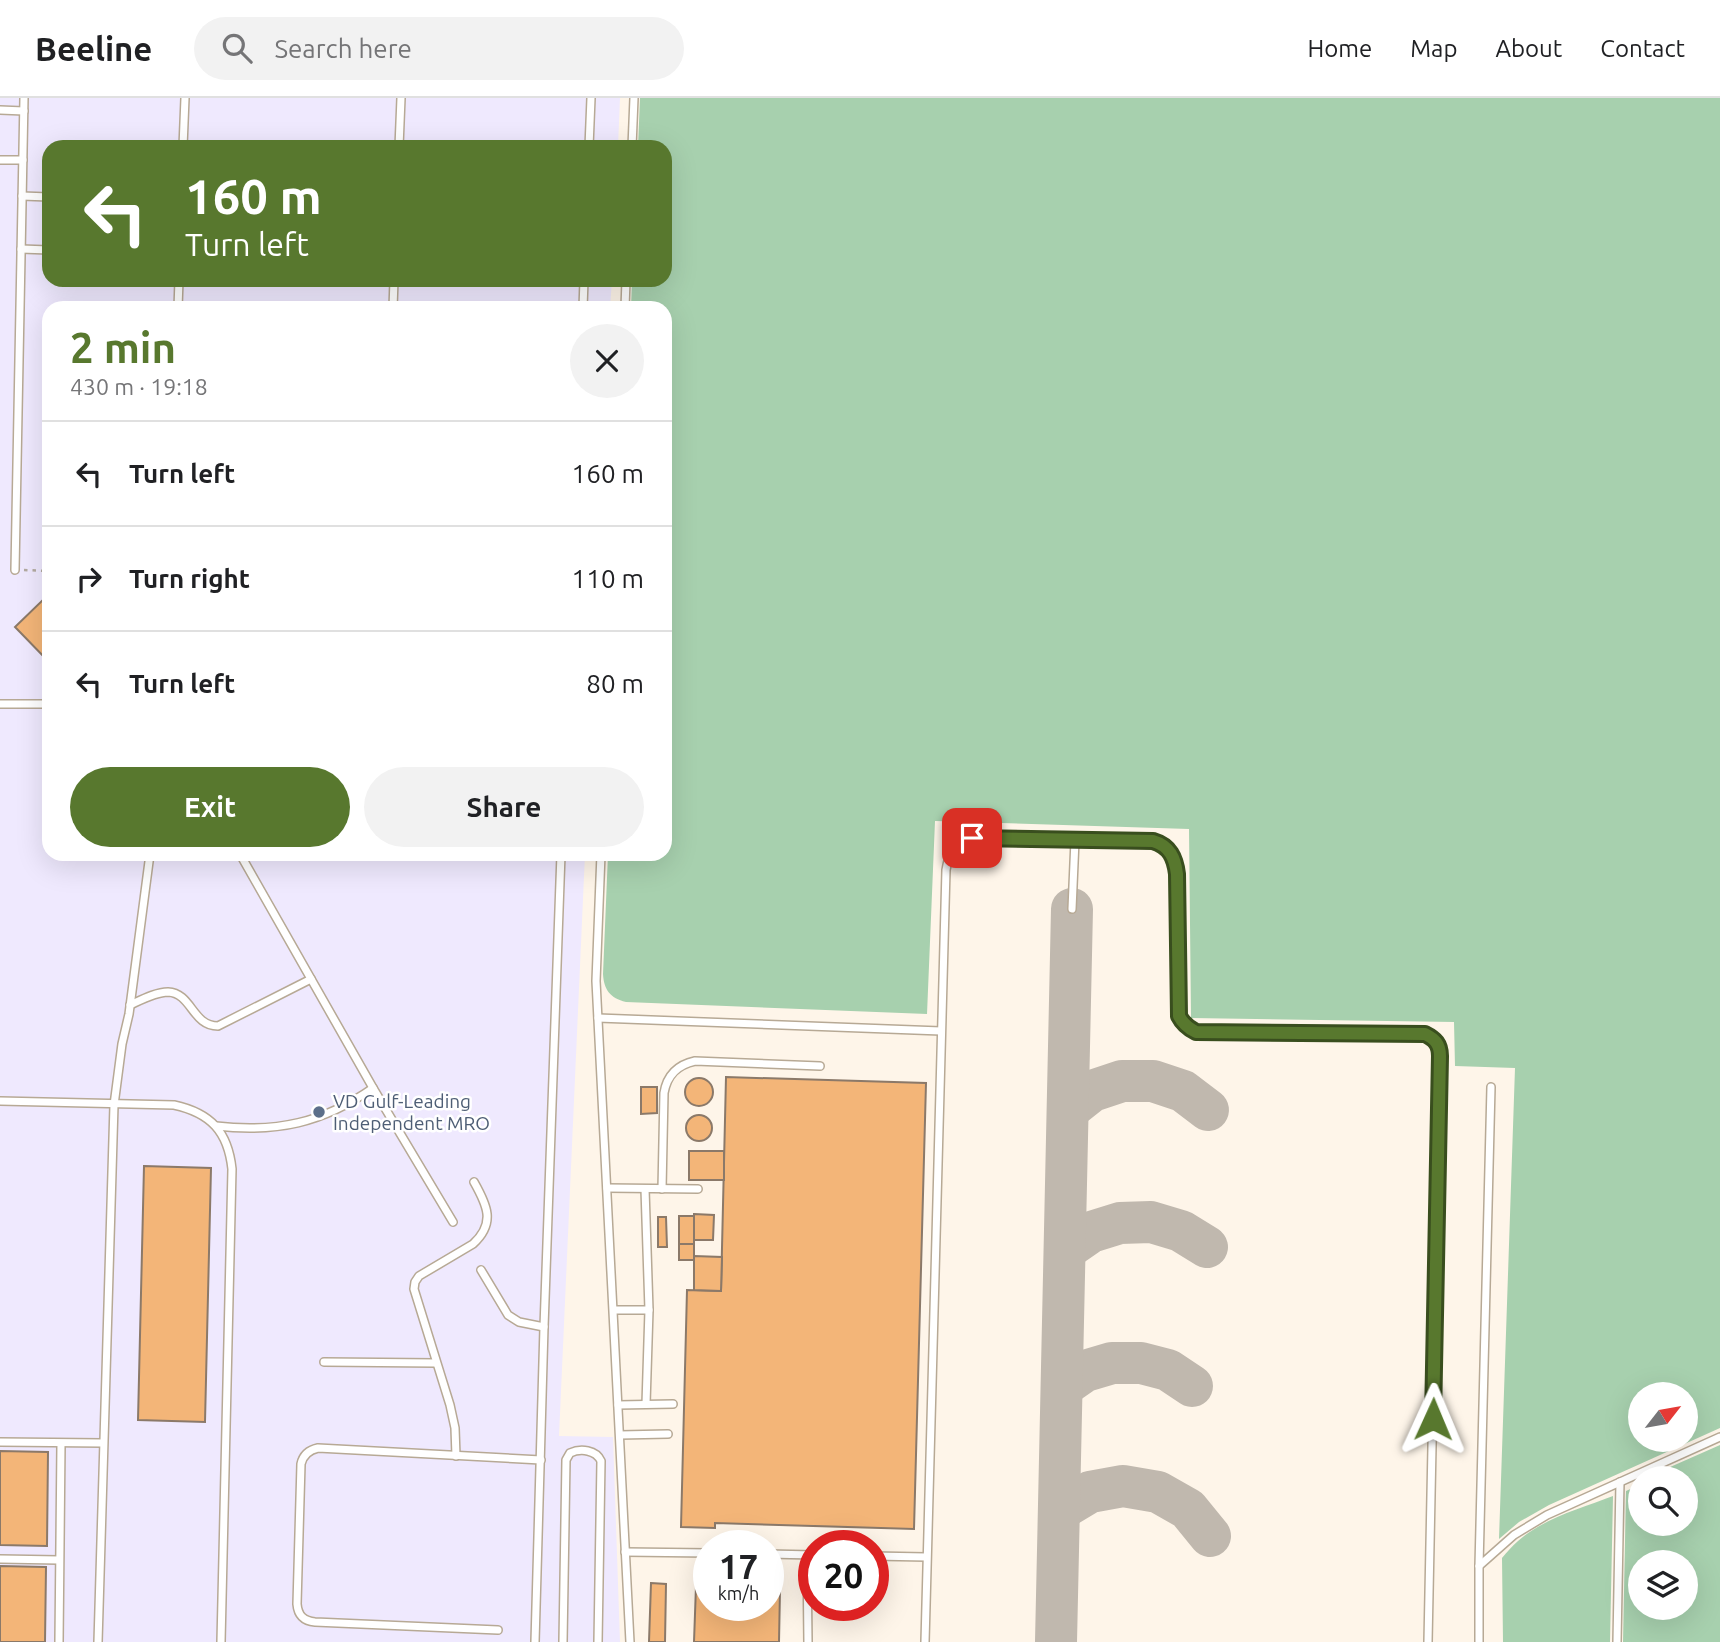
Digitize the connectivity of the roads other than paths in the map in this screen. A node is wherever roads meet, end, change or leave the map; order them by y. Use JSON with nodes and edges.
{"nodes":[{"id":1,"x":24,"y":98,"type":"edge"},
{"id":2,"x":185,"y":98,"type":"edge"},
{"id":3,"x":401,"y":98,"type":"edge"},
{"id":4,"x":591,"y":98,"type":"edge"},
{"id":5,"x":634,"y":98,"type":"edge"},
{"id":6,"x":0,"y":110,"type":"edge"},
{"id":7,"x":24,"y":111,"type":"junction"},
{"id":8,"x":183,"y":140,"type":"edge"},
{"id":9,"x":399,"y":140,"type":"edge"},
{"id":10,"x":589,"y":140,"type":"edge"},
{"id":11,"x":632,"y":140,"type":"edge"},
{"id":12,"x":0,"y":160,"type":"edge"},
{"id":13,"x":23,"y":160,"type":"junction"},
{"id":14,"x":22,"y":196,"type":"junction"},
{"id":15,"x":42,"y":197,"type":"edge"},
{"id":16,"x":21,"y":249,"type":"junction"},
{"id":17,"x":42,"y":250,"type":"edge"},
{"id":18,"x":15,"y":570,"type":"road end"},
{"id":19,"x":0,"y":704,"type":"edge"},
{"id":20,"x":42,"y":704,"type":"edge"},
{"id":21,"x":1075,"y":840,"type":"junction"},
{"id":22,"x":149,"y":861,"type":"edge"},
{"id":23,"x":244,"y":861,"type":"edge"},
{"id":24,"x":561,"y":861,"type":"edge"},
{"id":25,"x":601,"y":861,"type":"edge"},
{"id":26,"x":1072,"y":909,"type":"dead end"},
{"id":27,"x":311,"y":979,"type":"junction"},
{"id":28,"x":130,"y":1004,"type":"junction"},
{"id":29,"x":598,"y":1018,"type":"junction"},
{"id":30,"x":941,"y":1031,"type":"junction"},
{"id":31,"x":820,"y":1066,"type":"dead end"},
{"id":32,"x":1491,"y":1087,"type":"dead end"},
{"id":33,"x":373,"y":1088,"type":"junction"},
{"id":34,"x":0,"y":1101,"type":"edge"},
{"id":35,"x":114,"y":1105,"type":"junction"},
{"id":36,"x":216,"y":1126,"type":"junction"},
{"id":37,"x":474,"y":1182,"type":"dead end"},
{"id":38,"x":607,"y":1188,"type":"junction"},
{"id":39,"x":645,"y":1189,"type":"junction"},
{"id":40,"x":662,"y":1189,"type":"junction"},
{"id":41,"x":698,"y":1189,"type":"dead end"},
{"id":42,"x":453,"y":1222,"type":"dead end"},
{"id":43,"x":481,"y":1270,"type":"dead end"},
{"id":44,"x":649,"y":1310,"type":"junction"},
{"id":45,"x":614,"y":1311,"type":"junction"},
{"id":46,"x":544,"y":1327,"type":"junction"},
{"id":47,"x":324,"y":1362,"type":"dead end"},
{"id":48,"x":436,"y":1363,"type":"junction"},
{"id":49,"x":646,"y":1404,"type":"junction"},
{"id":50,"x":673,"y":1404,"type":"dead end"},
{"id":51,"x":618,"y":1405,"type":"junction"},
{"id":52,"x":668,"y":1434,"type":"dead end"},
{"id":53,"x":620,"y":1435,"type":"junction"},
{"id":54,"x":1720,"y":1437,"type":"edge"},
{"id":55,"x":0,"y":1442,"type":"edge"},
{"id":56,"x":103,"y":1443,"type":"junction"},
{"id":57,"x":61,"y":1444,"type":"junction"},
{"id":58,"x":457,"y":1456,"type":"junction"},
{"id":59,"x":541,"y":1460,"type":"junction"},
{"id":60,"x":1620,"y":1482,"type":"junction"},
{"id":61,"x":625,"y":1552,"type":"junction"},
{"id":62,"x":693,"y":1553,"type":"edge"},
{"id":63,"x":889,"y":1556,"type":"edge"},
{"id":64,"x":926,"y":1557,"type":"junction"},
{"id":65,"x":0,"y":1559,"type":"edge"},
{"id":66,"x":59,"y":1560,"type":"junction"},
{"id":67,"x":1479,"y":1566,"type":"junction"},
{"id":68,"x":808,"y":1621,"type":"edge"},
{"id":69,"x":498,"y":1630,"type":"dead end"},
{"id":70,"x":58,"y":1642,"type":"edge"},
{"id":71,"x":97,"y":1642,"type":"edge"},
{"id":72,"x":221,"y":1642,"type":"edge"},
{"id":73,"x":536,"y":1642,"type":"edge"},
{"id":74,"x":563,"y":1642,"type":"edge"},
{"id":75,"x":598,"y":1642,"type":"edge"},
{"id":76,"x":630,"y":1642,"type":"edge"},
{"id":77,"x":808,"y":1642,"type":"edge"},
{"id":78,"x":925,"y":1642,"type":"edge"},
{"id":79,"x":1429,"y":1642,"type":"edge"},
{"id":80,"x":1479,"y":1642,"type":"edge"},
{"id":81,"x":1617,"y":1642,"type":"edge"}],
"edges":[{"from":1,"to":7,"type":"lane"},
{"from":2,"to":8,"type":"lane"},
{"from":3,"to":9,"type":"lane"},
{"from":4,"to":10,"type":"lane"},
{"from":5,"to":11,"type":"lane"},
{"from":6,"to":7,"type":"lane"},
{"from":7,"to":13,"type":"lane"},
{"from":12,"to":13,"type":"lane"},
{"from":13,"to":14,"type":"lane"},
{"from":14,"to":15,"type":"lane"},
{"from":14,"to":16,"type":"lane"},
{"from":16,"to":17,"type":"lane"},
{"from":16,"to":18,"type":"lane"},
{"from":19,"to":20,"type":"lane"},
{"from":21,"to":26,"type":"lane"},
{"from":21,"to":30,"type":"lane"},
{"from":21,"to":79,"type":"lane"},
{"from":22,"to":28,"type":"lane"},
{"from":23,"to":27,"type":"lane"},
{"from":24,"to":46,"type":"lane"},
{"from":25,"to":29,"type":"lane"},
{"from":27,"to":28,"type":"lane"},
{"from":27,"to":33,"type":"lane"},
{"from":28,"to":35,"type":"lane"},
{"from":29,"to":30,"type":"lane"},
{"from":29,"to":38,"type":"lane"},
{"from":30,"to":64,"type":"lane"},
{"from":31,"to":40,"type":"lane"},
{"from":32,"to":67,"type":"lane"},
{"from":33,"to":36,"type":"lane"},
{"from":33,"to":42,"type":"lane"},
{"from":34,"to":35,"type":"lane"},
{"from":35,"to":36,"type":"lane"},
{"from":35,"to":56,"type":"lane"},
{"from":36,"to":72,"type":"lane"},
{"from":37,"to":48,"type":"lane"},
{"from":38,"to":39,"type":"lane"},
{"from":38,"to":45,"type":"lane"},
{"from":39,"to":40,"type":"lane"},
{"from":39,"to":44,"type":"lane"},
{"from":40,"to":41,"type":"lane"},
{"from":43,"to":46,"type":"lane"},
{"from":44,"to":45,"type":"lane"},
{"from":44,"to":49,"type":"lane"},
{"from":45,"to":51,"type":"lane"},
{"from":46,"to":59,"type":"lane"},
{"from":47,"to":48,"type":"lane"},
{"from":48,"to":58,"type":"lane"},
{"from":49,"to":50,"type":"lane"},
{"from":49,"to":51,"type":"lane"},
{"from":51,"to":53,"type":"lane"},
{"from":52,"to":53,"type":"lane"},
{"from":53,"to":61,"type":"lane"},
{"from":54,"to":60,"type":"lane"},
{"from":55,"to":57,"type":"lane"},
{"from":56,"to":57,"type":"lane"},
{"from":56,"to":71,"type":"lane"},
{"from":57,"to":66,"type":"lane"},
{"from":58,"to":59,"type":"lane"},
{"from":58,"to":69,"type":"lane"},
{"from":59,"to":73,"type":"lane"},
{"from":60,"to":67,"type":"lane"},
{"from":60,"to":81,"type":"lane"},
{"from":61,"to":62,"type":"lane"},
{"from":61,"to":76,"type":"lane"},
{"from":63,"to":64,"type":"lane"},
{"from":64,"to":78,"type":"lane"},
{"from":65,"to":66,"type":"lane"},
{"from":66,"to":70,"type":"lane"},
{"from":67,"to":80,"type":"lane"},
{"from":68,"to":77,"type":"lane"},
{"from":74,"to":75,"type":"lane"}]}
